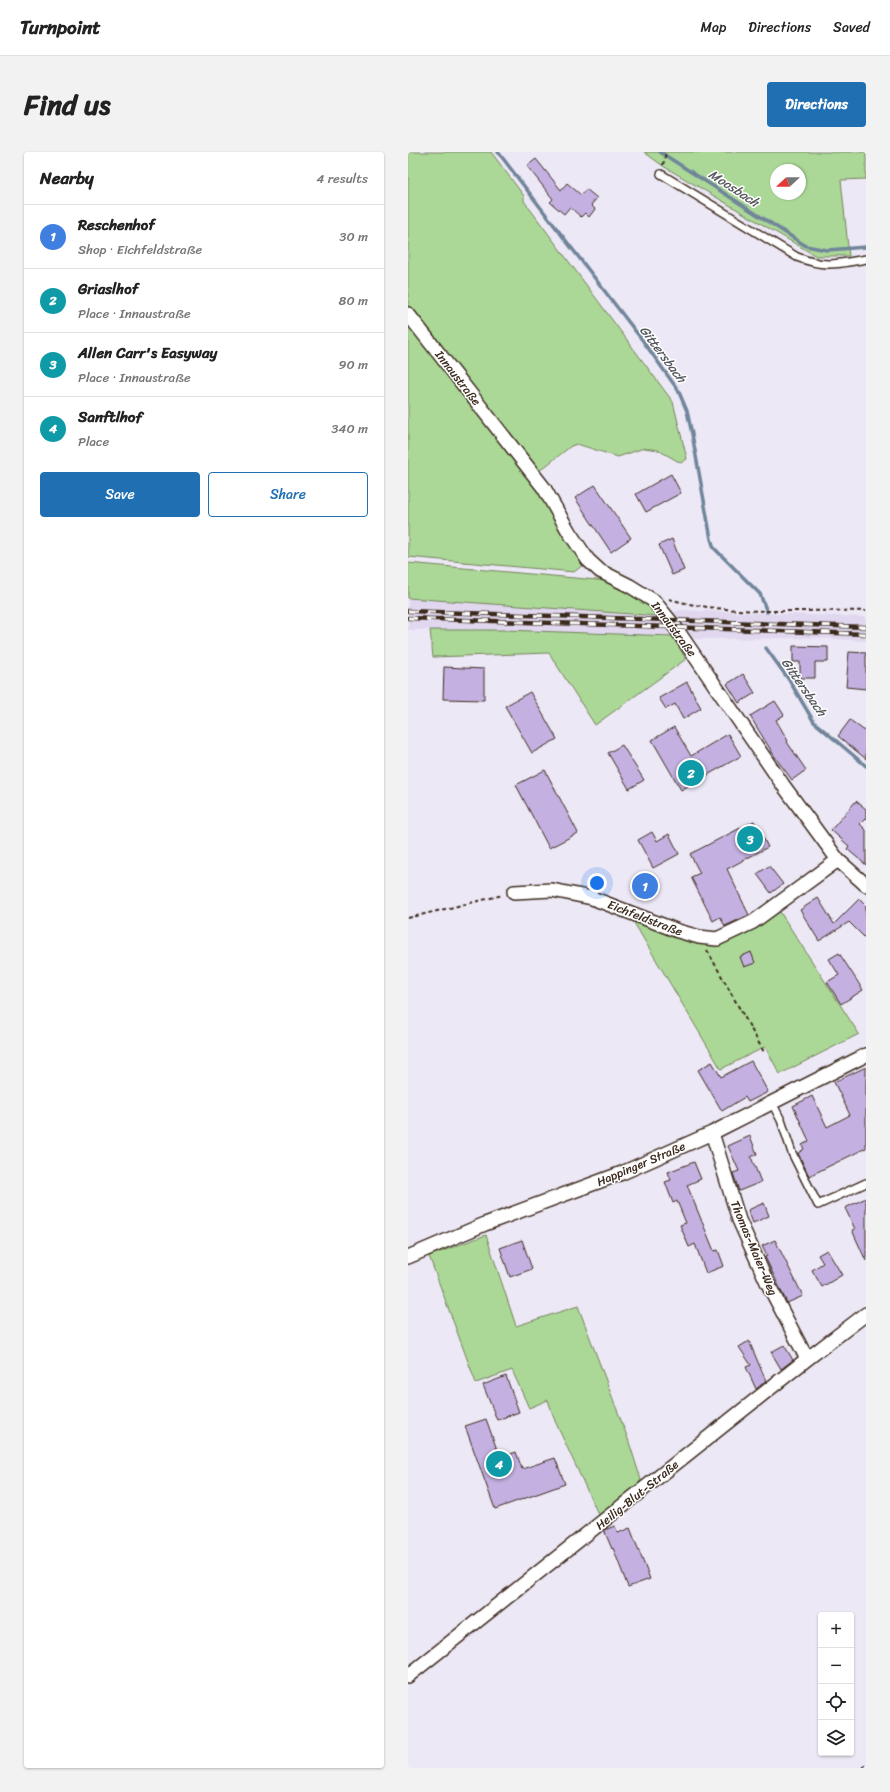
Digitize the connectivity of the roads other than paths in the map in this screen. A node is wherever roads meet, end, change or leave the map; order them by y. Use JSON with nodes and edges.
{"nodes":[{"id":1,"x":662,"y":172,"type":"road end"},
{"id":2,"x":866,"y":258,"type":"edge"},
{"id":3,"x":408,"y":314,"type":"edge"},
{"id":4,"x":838,"y":860,"type":"junction"},
{"id":5,"x":866,"y":885,"type":"edge"},
{"id":6,"x":514,"y":892,"type":"road end"},
{"id":7,"x":866,"y":1054,"type":"edge"},
{"id":8,"x":772,"y":1103,"type":"junction"},
{"id":9,"x":712,"y":1133,"type":"junction"},
{"id":10,"x":866,"y":1183,"type":"edge"},
{"id":11,"x":408,"y":1257,"type":"edge"},
{"id":12,"x":866,"y":1314,"type":"edge"},
{"id":13,"x":807,"y":1359,"type":"junction"},
{"id":14,"x":408,"y":1676,"type":"edge"}],
"edges":[{"from":1,"to":2,"type":"lane"},
{"from":3,"to":4,"type":"street","name":"Innaustraße"},
{"from":4,"to":5,"type":"street","name":"Innaustraße"},
{"from":4,"to":6,"type":"street","name":"Eichfeldstraße"},
{"from":7,"to":8,"type":"street","name":"Happinger Straße"},
{"from":8,"to":9,"type":"street","name":"Happinger Straße"},
{"from":8,"to":10,"type":"lane"},
{"from":9,"to":11,"type":"street","name":"Happinger Straße"},
{"from":9,"to":13,"type":"street","name":"Thomas-Maier-Weg"},
{"from":12,"to":13,"type":"street","name":"Heilig-Blut-Straße"},
{"from":13,"to":14,"type":"street","name":"Heilig-Blut-Straße"}]}
